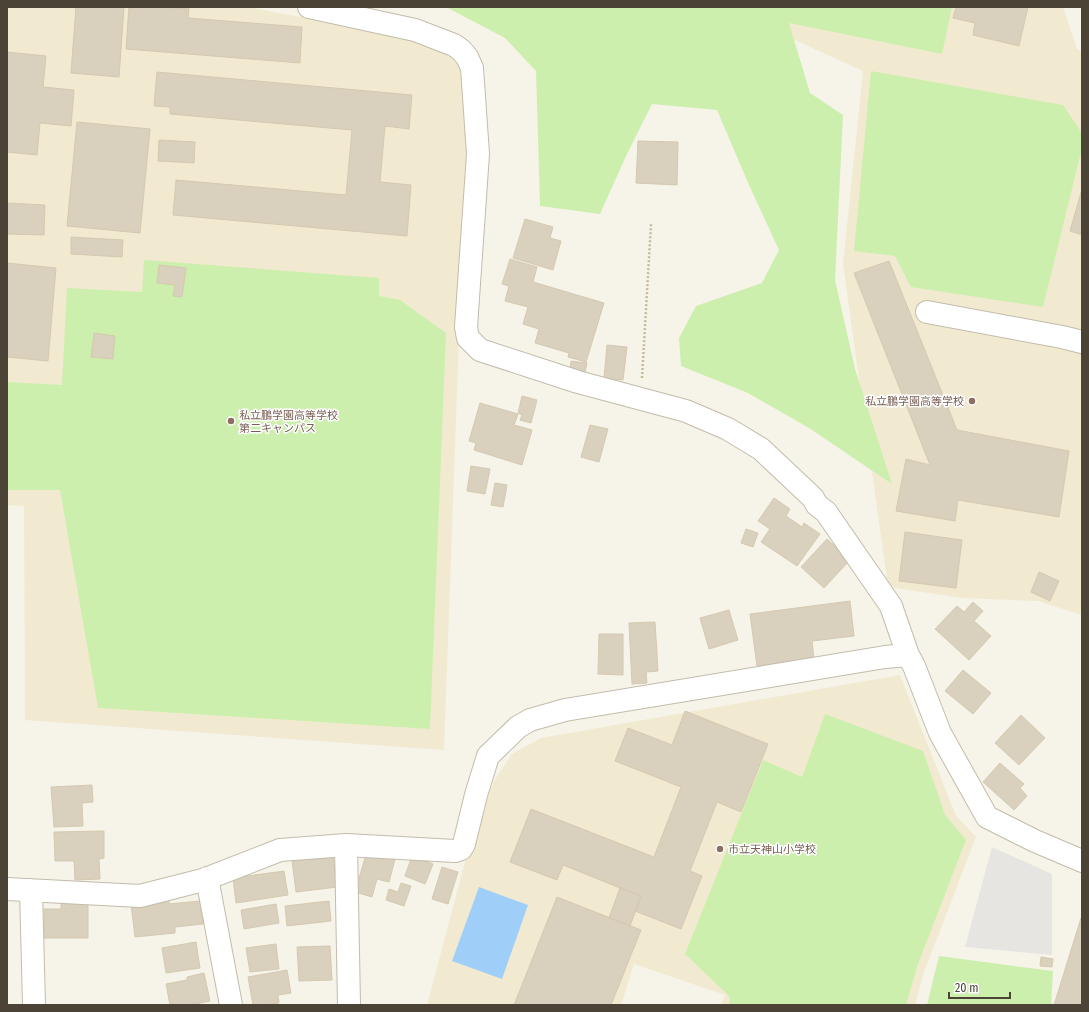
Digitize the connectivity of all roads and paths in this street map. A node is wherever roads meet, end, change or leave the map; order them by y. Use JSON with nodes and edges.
{"nodes":[{"id":1,"x":309,"y":7,"type":"edge"},
{"id":2,"x":651,"y":224,"type":"dead end"},
{"id":3,"x":927,"y":312,"type":"dead end"},
{"id":4,"x":1082,"y":342,"type":"edge"},
{"id":5,"x":641,"y":399,"type":"junction"},
{"id":6,"x":908,"y":655,"type":"junction"},
{"id":7,"x":346,"y":845,"type":"junction"},
{"id":8,"x":1082,"y":861,"type":"edge"},
{"id":9,"x":207,"y":878,"type":"junction"},
{"id":10,"x":7,"y":889,"type":"edge"},
{"id":11,"x":31,"y":890,"type":"junction"},
{"id":12,"x":34,"y":1005,"type":"edge"},
{"id":13,"x":231,"y":1005,"type":"edge"},
{"id":14,"x":349,"y":1005,"type":"edge"}],
"edges":[{"from":1,"to":5,"type":"street"},
{"from":2,"to":5,"type":"path"},
{"from":3,"to":4,"type":"street"},
{"from":5,"to":6,"type":"street"},
{"from":6,"to":7,"type":"street"},
{"from":6,"to":8,"type":"street"},
{"from":7,"to":9,"type":"street"},
{"from":7,"to":14,"type":"street"},
{"from":9,"to":11,"type":"street"},
{"from":9,"to":13,"type":"street"},
{"from":10,"to":11,"type":"street"},
{"from":11,"to":12,"type":"street"}]}
